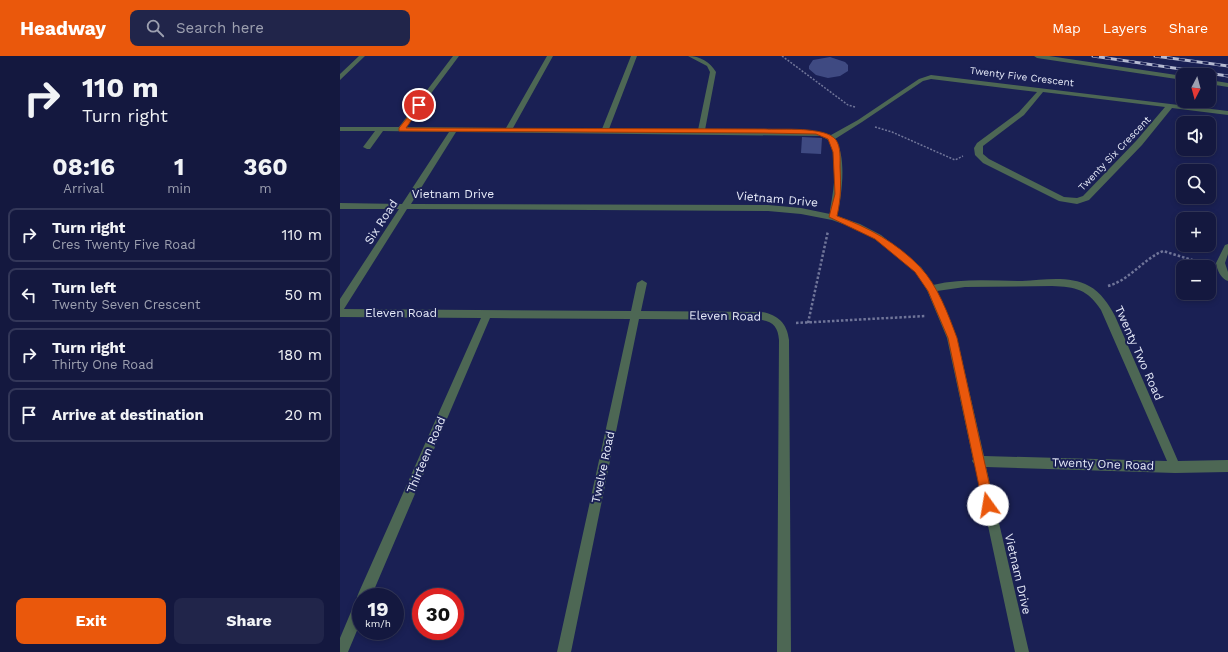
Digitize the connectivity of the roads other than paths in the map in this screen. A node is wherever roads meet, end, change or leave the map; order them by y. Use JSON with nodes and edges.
{"nodes":[{"id":1,"x":362,"y":56,"type":"edge"},
{"id":2,"x":456,"y":56,"type":"edge"},
{"id":3,"x":550,"y":56,"type":"edge"},
{"id":4,"x":634,"y":56,"type":"edge"},
{"id":5,"x":691,"y":56,"type":"edge"},
{"id":6,"x":1037,"y":56,"type":"edge"},
{"id":7,"x":341,"y":77,"type":"edge"},
{"id":8,"x":1176,"y":77,"type":"edge"},
{"id":9,"x":1216,"y":83,"type":"edge"},
{"id":10,"x":1228,"y":85,"type":"edge"},
{"id":11,"x":1041,"y":90,"type":"junction"},
{"id":12,"x":1170,"y":106,"type":"junction"},
{"id":13,"x":1228,"y":113,"type":"edge"},
{"id":14,"x":340,"y":129,"type":"edge"},
{"id":15,"x":381,"y":129,"type":"junction"},
{"id":16,"x":401,"y":129,"type":"junction"},
{"id":17,"x":454,"y":130,"type":"junction"},
{"id":18,"x":509,"y":130,"type":"junction"},
{"id":19,"x":605,"y":131,"type":"junction"},
{"id":20,"x":701,"y":131,"type":"junction"},
{"id":21,"x":831,"y":138,"type":"junction"},
{"id":22,"x":367,"y":147,"type":"dead end"},
{"id":23,"x":340,"y":206,"type":"edge"},
{"id":24,"x":406,"y":206,"type":"junction"},
{"id":25,"x":833,"y":217,"type":"junction"},
{"id":26,"x":1228,"y":247,"type":"edge"},
{"id":27,"x":1228,"y":278,"type":"edge"},
{"id":28,"x":642,"y":283,"type":"dead end"},
{"id":29,"x":931,"y":289,"type":"junction"},
{"id":30,"x":340,"y":307,"type":"edge"},
{"id":31,"x":340,"y":313,"type":"edge"},
{"id":32,"x":487,"y":314,"type":"junction"},
{"id":33,"x":636,"y":314,"type":"junction"},
{"id":34,"x":978,"y":461,"type":"junction"},
{"id":35,"x":1228,"y":466,"type":"edge"},
{"id":36,"x":1175,"y":467,"type":"junction"},
{"id":37,"x":368,"y":588,"type":"edge"},
{"id":38,"x":352,"y":626,"type":"edge"},
{"id":39,"x":341,"y":652,"type":"edge"},
{"id":40,"x":564,"y":652,"type":"edge"},
{"id":41,"x":784,"y":652,"type":"edge"},
{"id":42,"x":1022,"y":652,"type":"edge"}],
"edges":[{"from":1,"to":7,"type":"street"},
{"from":2,"to":16,"type":"street"},
{"from":3,"to":18,"type":"street"},
{"from":4,"to":19,"type":"street"},
{"from":5,"to":20,"type":"street"},
{"from":6,"to":8,"type":"street"},
{"from":9,"to":10,"type":"street"},
{"from":11,"to":12,"type":"street","name":"Twenty Five Crescent"},
{"from":11,"to":12,"type":"street","name":"Twenty Six Crescent"},
{"from":11,"to":21,"type":"street","name":"Twenty Five Crescent"},
{"from":12,"to":13,"type":"street","name":"Twenty Five Crescent"},
{"from":14,"to":15,"type":"street"},
{"from":15,"to":16,"type":"street"},
{"from":15,"to":22,"type":"street"},
{"from":16,"to":17,"type":"street"},
{"from":17,"to":18,"type":"street"},
{"from":17,"to":24,"type":"street","name":"Six Road"},
{"from":18,"to":19,"type":"street"},
{"from":19,"to":20,"type":"street"},
{"from":20,"to":21,"type":"street"},
{"from":21,"to":25,"type":"street"},
{"from":23,"to":24,"type":"street","name":"Vietnam Drive"},
{"from":24,"to":25,"type":"street","name":"Vietnam Drive"},
{"from":24,"to":30,"type":"street","name":"Six Road"},
{"from":25,"to":29,"type":"street","name":"Vietnam Drive"},
{"from":26,"to":27,"type":"street"},
{"from":28,"to":33,"type":"street","name":"Twelve Road"},
{"from":29,"to":34,"type":"street","name":"Vietnam Drive"},
{"from":29,"to":36,"type":"street","name":"Twenty Two Road"},
{"from":31,"to":32,"type":"street","name":"Eleven Road"},
{"from":32,"to":33,"type":"street","name":"Eleven Road"},
{"from":32,"to":37,"type":"street","name":"Thirteen Road"},
{"from":33,"to":40,"type":"street","name":"Twelve Road"},
{"from":33,"to":41,"type":"street","name":"Eleven Road"},
{"from":34,"to":36,"type":"street","name":"Twenty One Road"},
{"from":34,"to":42,"type":"street","name":"Vietnam Drive"},
{"from":35,"to":36,"type":"street","name":"Twenty One Road"},
{"from":38,"to":39,"type":"street"}]}
